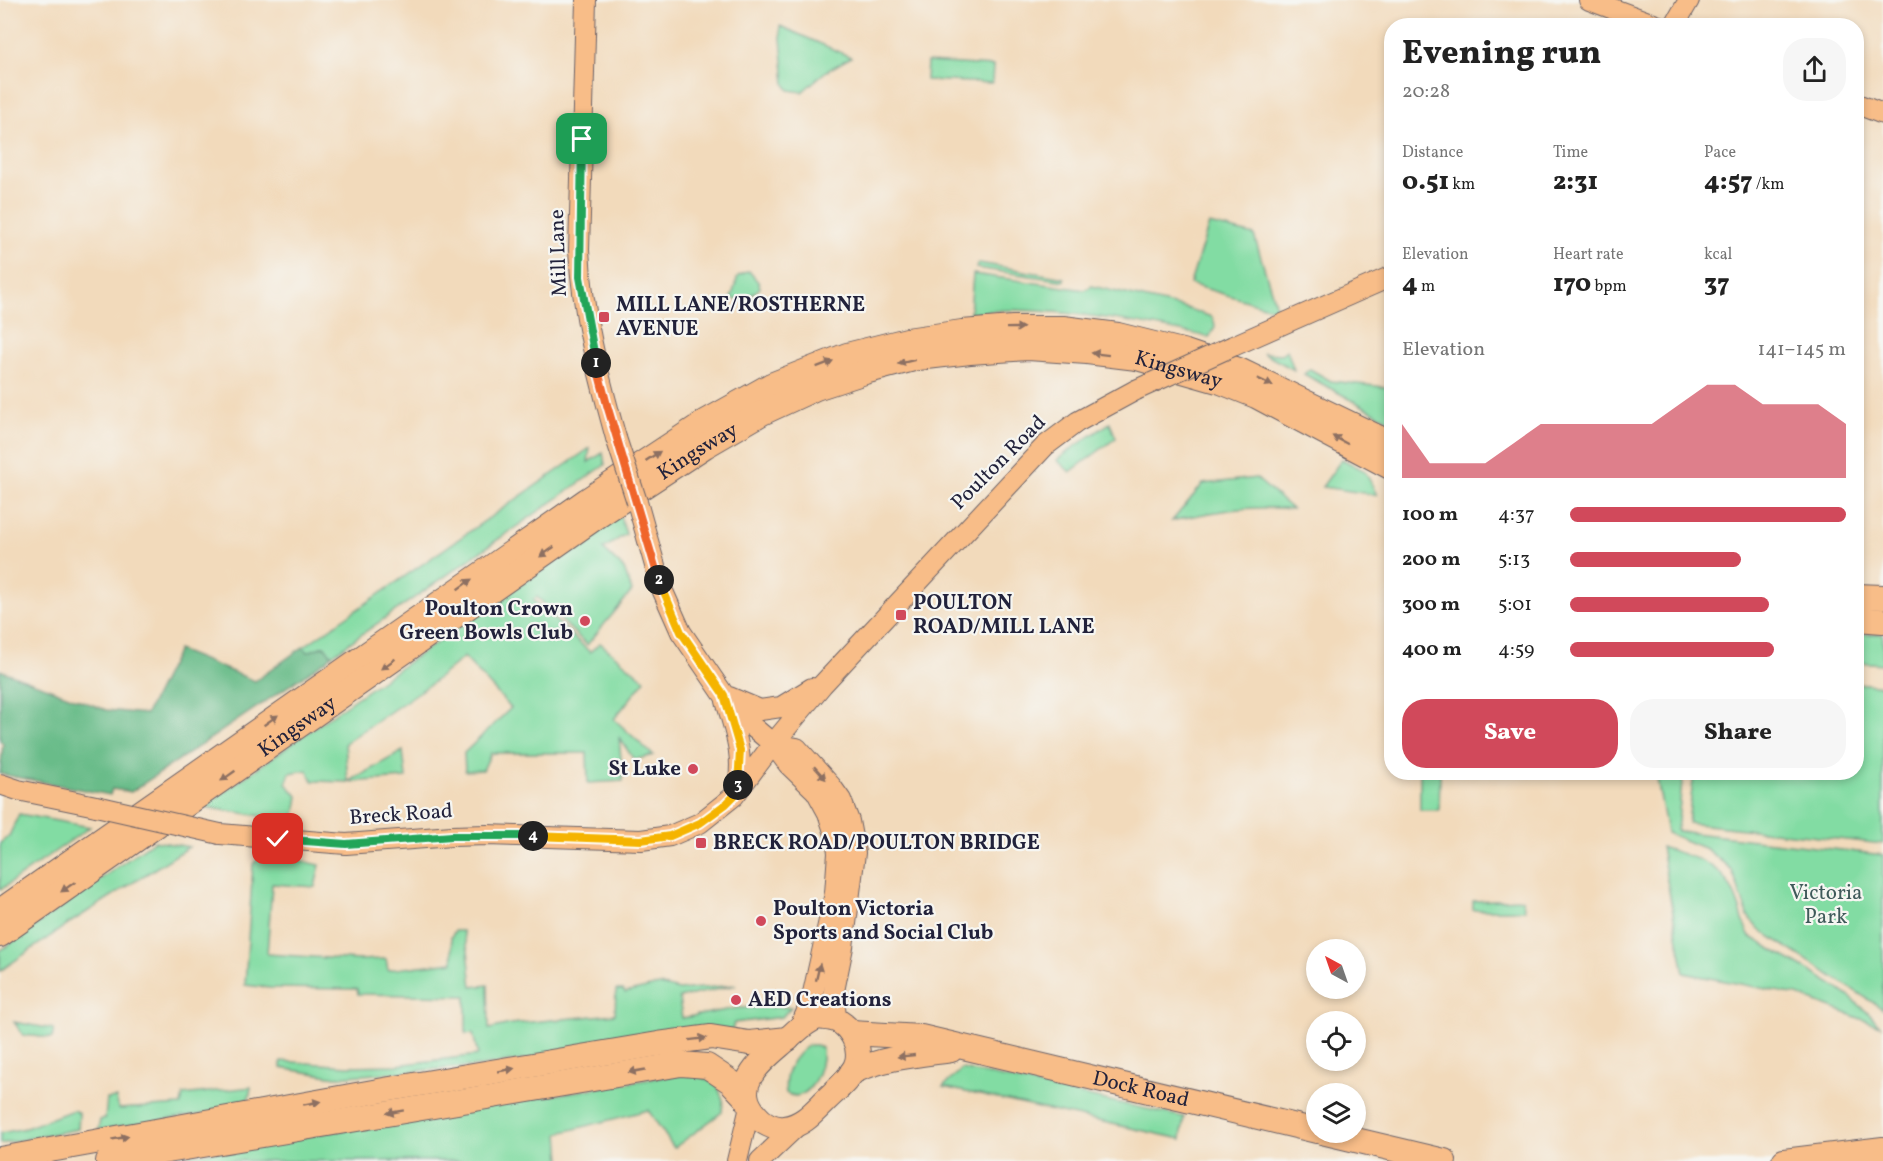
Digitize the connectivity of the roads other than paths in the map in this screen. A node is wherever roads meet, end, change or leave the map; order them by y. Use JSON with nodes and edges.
{"nodes":[{"id":1,"x":586,"y":0,"type":"edge"},
{"id":2,"x":1589,"y":0,"type":"edge"},
{"id":3,"x":1689,"y":0,"type":"edge"},
{"id":4,"x":1637,"y":18,"type":"edge"},
{"id":5,"x":1679,"y":18,"type":"edge"},
{"id":6,"x":1864,"y":107,"type":"edge"},
{"id":7,"x":1883,"y":114,"type":"edge"},
{"id":8,"x":1384,"y":280,"type":"edge"},
{"id":9,"x":1384,"y":440,"type":"edge"},
{"id":10,"x":1384,"y":464,"type":"edge"},
{"id":11,"x":1864,"y":596,"type":"edge"},
{"id":12,"x":1883,"y":597,"type":"edge"},
{"id":13,"x":1864,"y":620,"type":"edge"},
{"id":14,"x":1883,"y":621,"type":"edge"},
{"id":15,"x":837,"y":669,"type":"junction"},
{"id":16,"x":724,"y":695,"type":"junction"},
{"id":17,"x":773,"y":744,"type":"junction"},
{"id":18,"x":0,"y":784,"type":"edge"},
{"id":19,"x":734,"y":796,"type":"junction"},
{"id":20,"x":0,"y":911,"type":"edge"},
{"id":21,"x":0,"y":935,"type":"edge"},
{"id":22,"x":844,"y":1027,"type":"junction"},
{"id":23,"x":794,"y":1033,"type":"junction"},
{"id":24,"x":963,"y":1048,"type":"junction"},
{"id":25,"x":852,"y":1072,"type":"junction"},
{"id":26,"x":748,"y":1102,"type":"junction"},
{"id":27,"x":799,"y":1124,"type":"junction"},
{"id":28,"x":1306,"y":1128,"type":"edge"},
{"id":29,"x":1366,"y":1142,"type":"edge"},
{"id":30,"x":1883,"y":1149,"type":"edge"},
{"id":31,"x":0,"y":1159,"type":"edge"},
{"id":32,"x":108,"y":1161,"type":"edge"},
{"id":33,"x":737,"y":1161,"type":"edge"},
{"id":34,"x":760,"y":1161,"type":"edge"},
{"id":35,"x":1444,"y":1161,"type":"edge"},
{"id":36,"x":1784,"y":1161,"type":"edge"}],
"edges":[{"from":1,"to":16,"type":"main road","name":"Mill Lane","bridge":true},
{"from":2,"to":4,"type":"main road"},
{"from":3,"to":5,"type":"main road"},
{"from":6,"to":7,"type":"main road"},
{"from":8,"to":15,"type":"main road","name":"Poulton Road","bridge":true},
{"from":20,"to":9,"type":"highway","name":"Kingsway","one_way":true},
{"from":10,"to":21,"type":"highway","name":"Kingsway","one_way":true},
{"from":11,"to":12,"type":"highway"},
{"from":13,"to":14,"type":"highway"},
{"from":15,"to":16,"type":"main road"},
{"from":15,"to":17,"type":"main road","name":"Poulton Road"},
{"from":16,"to":17,"type":"main road","name":"Mill Lane"},
{"from":16,"to":19,"type":"main road"},
{"from":17,"to":19,"type":"main road","name":"Breck Road"},
{"from":17,"to":22,"type":"main road","one_way":true},
{"from":23,"to":17,"type":"main road","one_way":true},
{"from":18,"to":19,"type":"main road","name":"Breck Road","bridge":true},
{"from":22,"to":23,"type":"highway"},
{"from":22,"to":24,"type":"highway","name":"Dock Road"},
{"from":22,"to":25,"type":"highway"},
{"from":23,"to":26,"type":"highway"},
{"from":31,"to":23,"type":"highway","one_way":true},
{"from":24,"to":25,"type":"highway","name":"Dock Road","one_way":true},
{"from":24,"to":28,"type":"highway","name":"Dock Road"},
{"from":25,"to":27,"type":"highway"},
{"from":26,"to":27,"type":"highway"},
{"from":26,"to":32,"type":"highway","one_way":true},
{"from":26,"to":33,"type":"main road"},
{"from":27,"to":34,"type":"main road"},
{"from":29,"to":35,"type":"highway"},
{"from":30,"to":36,"type":"highway"}]}
